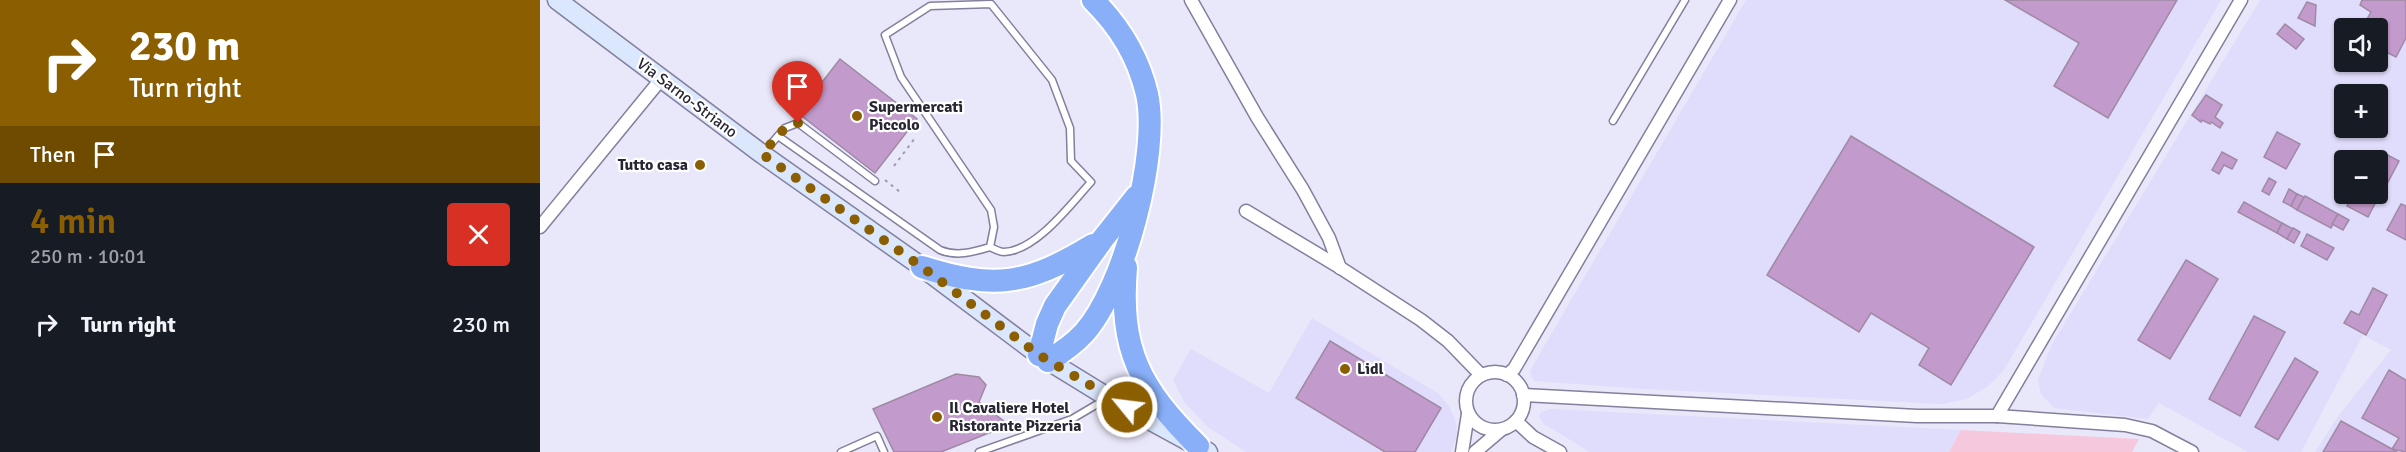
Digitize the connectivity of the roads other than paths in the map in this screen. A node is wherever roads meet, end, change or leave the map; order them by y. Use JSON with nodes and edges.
{"nodes":[{"id":1,"x":557,"y":0,"type":"edge"},
{"id":2,"x":1093,"y":0,"type":"edge"},
{"id":3,"x":1191,"y":0,"type":"edge"},
{"id":4,"x":1685,"y":0,"type":"edge"},
{"id":5,"x":1730,"y":0,"type":"edge"},
{"id":6,"x":2241,"y":0,"type":"edge"},
{"id":7,"x":662,"y":78,"type":"junction"},
{"id":8,"x":1613,"y":121,"type":"dead end"},
{"id":9,"x":778,"y":136,"type":"junction"},
{"id":10,"x":762,"y":154,"type":"junction"},
{"id":11,"x":875,"y":181,"type":"dead end"},
{"id":12,"x":1141,"y":191,"type":"junction"},
{"id":13,"x":1246,"y":212,"type":"dead end"},
{"id":14,"x":540,"y":227,"type":"edge"},
{"id":15,"x":1101,"y":240,"type":"junction"},
{"id":16,"x":990,"y":247,"type":"junction"},
{"id":17,"x":1127,"y":247,"type":"junction"},
{"id":18,"x":922,"y":267,"type":"junction"},
{"id":19,"x":1340,"y":268,"type":"junction"},
{"id":20,"x":1043,"y":358,"type":"junction"},
{"id":21,"x":1481,"y":375,"type":"junction"},
{"id":22,"x":1507,"y":375,"type":"junction"},
{"id":23,"x":1523,"y":395,"type":"junction"},
{"id":24,"x":1109,"y":398,"type":"junction"},
{"id":25,"x":1468,"y":414,"type":"junction"},
{"id":26,"x":1997,"y":416,"type":"junction"},
{"id":27,"x":1516,"y":421,"type":"junction"},
{"id":28,"x":1501,"y":430,"type":"junction"},
{"id":29,"x":1203,"y":449,"type":"edge"},
{"id":30,"x":841,"y":452,"type":"edge"},
{"id":31,"x":884,"y":452,"type":"edge"},
{"id":32,"x":979,"y":452,"type":"edge"},
{"id":33,"x":1462,"y":452,"type":"edge"},
{"id":34,"x":1474,"y":452,"type":"edge"},
{"id":35,"x":1560,"y":452,"type":"edge"},
{"id":36,"x":2192,"y":452,"type":"edge"}],
"edges":[{"from":1,"to":7,"type":"main road","name":"Via Sarno-Striano"},
{"from":2,"to":12,"type":"highway"},
{"from":3,"to":19,"type":"street"},
{"from":4,"to":8,"type":"lane"},
{"from":5,"to":22,"type":"street"},
{"from":6,"to":26,"type":"street"},
{"from":7,"to":10,"type":"main road","name":"Via Sarno-Striano"},
{"from":7,"to":14,"type":"street"},
{"from":9,"to":10,"type":"lane"},
{"from":9,"to":11,"type":"lane"},
{"from":9,"to":16,"type":"lane"},
{"from":10,"to":18,"type":"main road","name":"Via Sarno-Striano"},
{"from":12,"to":15,"type":"highway"},
{"from":12,"to":17,"type":"highway"},
{"from":13,"to":19,"type":"street"},
{"from":15,"to":18,"type":"highway"},
{"from":15,"to":20,"type":"highway"},
{"from":16,"to":16,"type":"lane"},
{"from":17,"to":20,"type":"highway"},
{"from":17,"to":29,"type":"highway"},
{"from":18,"to":20,"type":"main road","name":"Via Sarno-Striano"},
{"from":19,"to":21,"type":"street"},
{"from":20,"to":24,"type":"main road","name":"Via Sarno-Striano"},
{"from":21,"to":22,"type":"street"},
{"from":21,"to":25,"type":"street"},
{"from":22,"to":23,"type":"street"},
{"from":23,"to":26,"type":"street"},
{"from":23,"to":27,"type":"street"},
{"from":24,"to":29,"type":"main road","name":"Via Sarno-Striano"},
{"from":24,"to":32,"type":"lane"},
{"from":25,"to":28,"type":"street"},
{"from":25,"to":33,"type":"street"},
{"from":26,"to":36,"type":"street"},
{"from":27,"to":28,"type":"street"},
{"from":27,"to":35,"type":"street"},
{"from":28,"to":34,"type":"street"},
{"from":30,"to":31,"type":"lane"}]}
